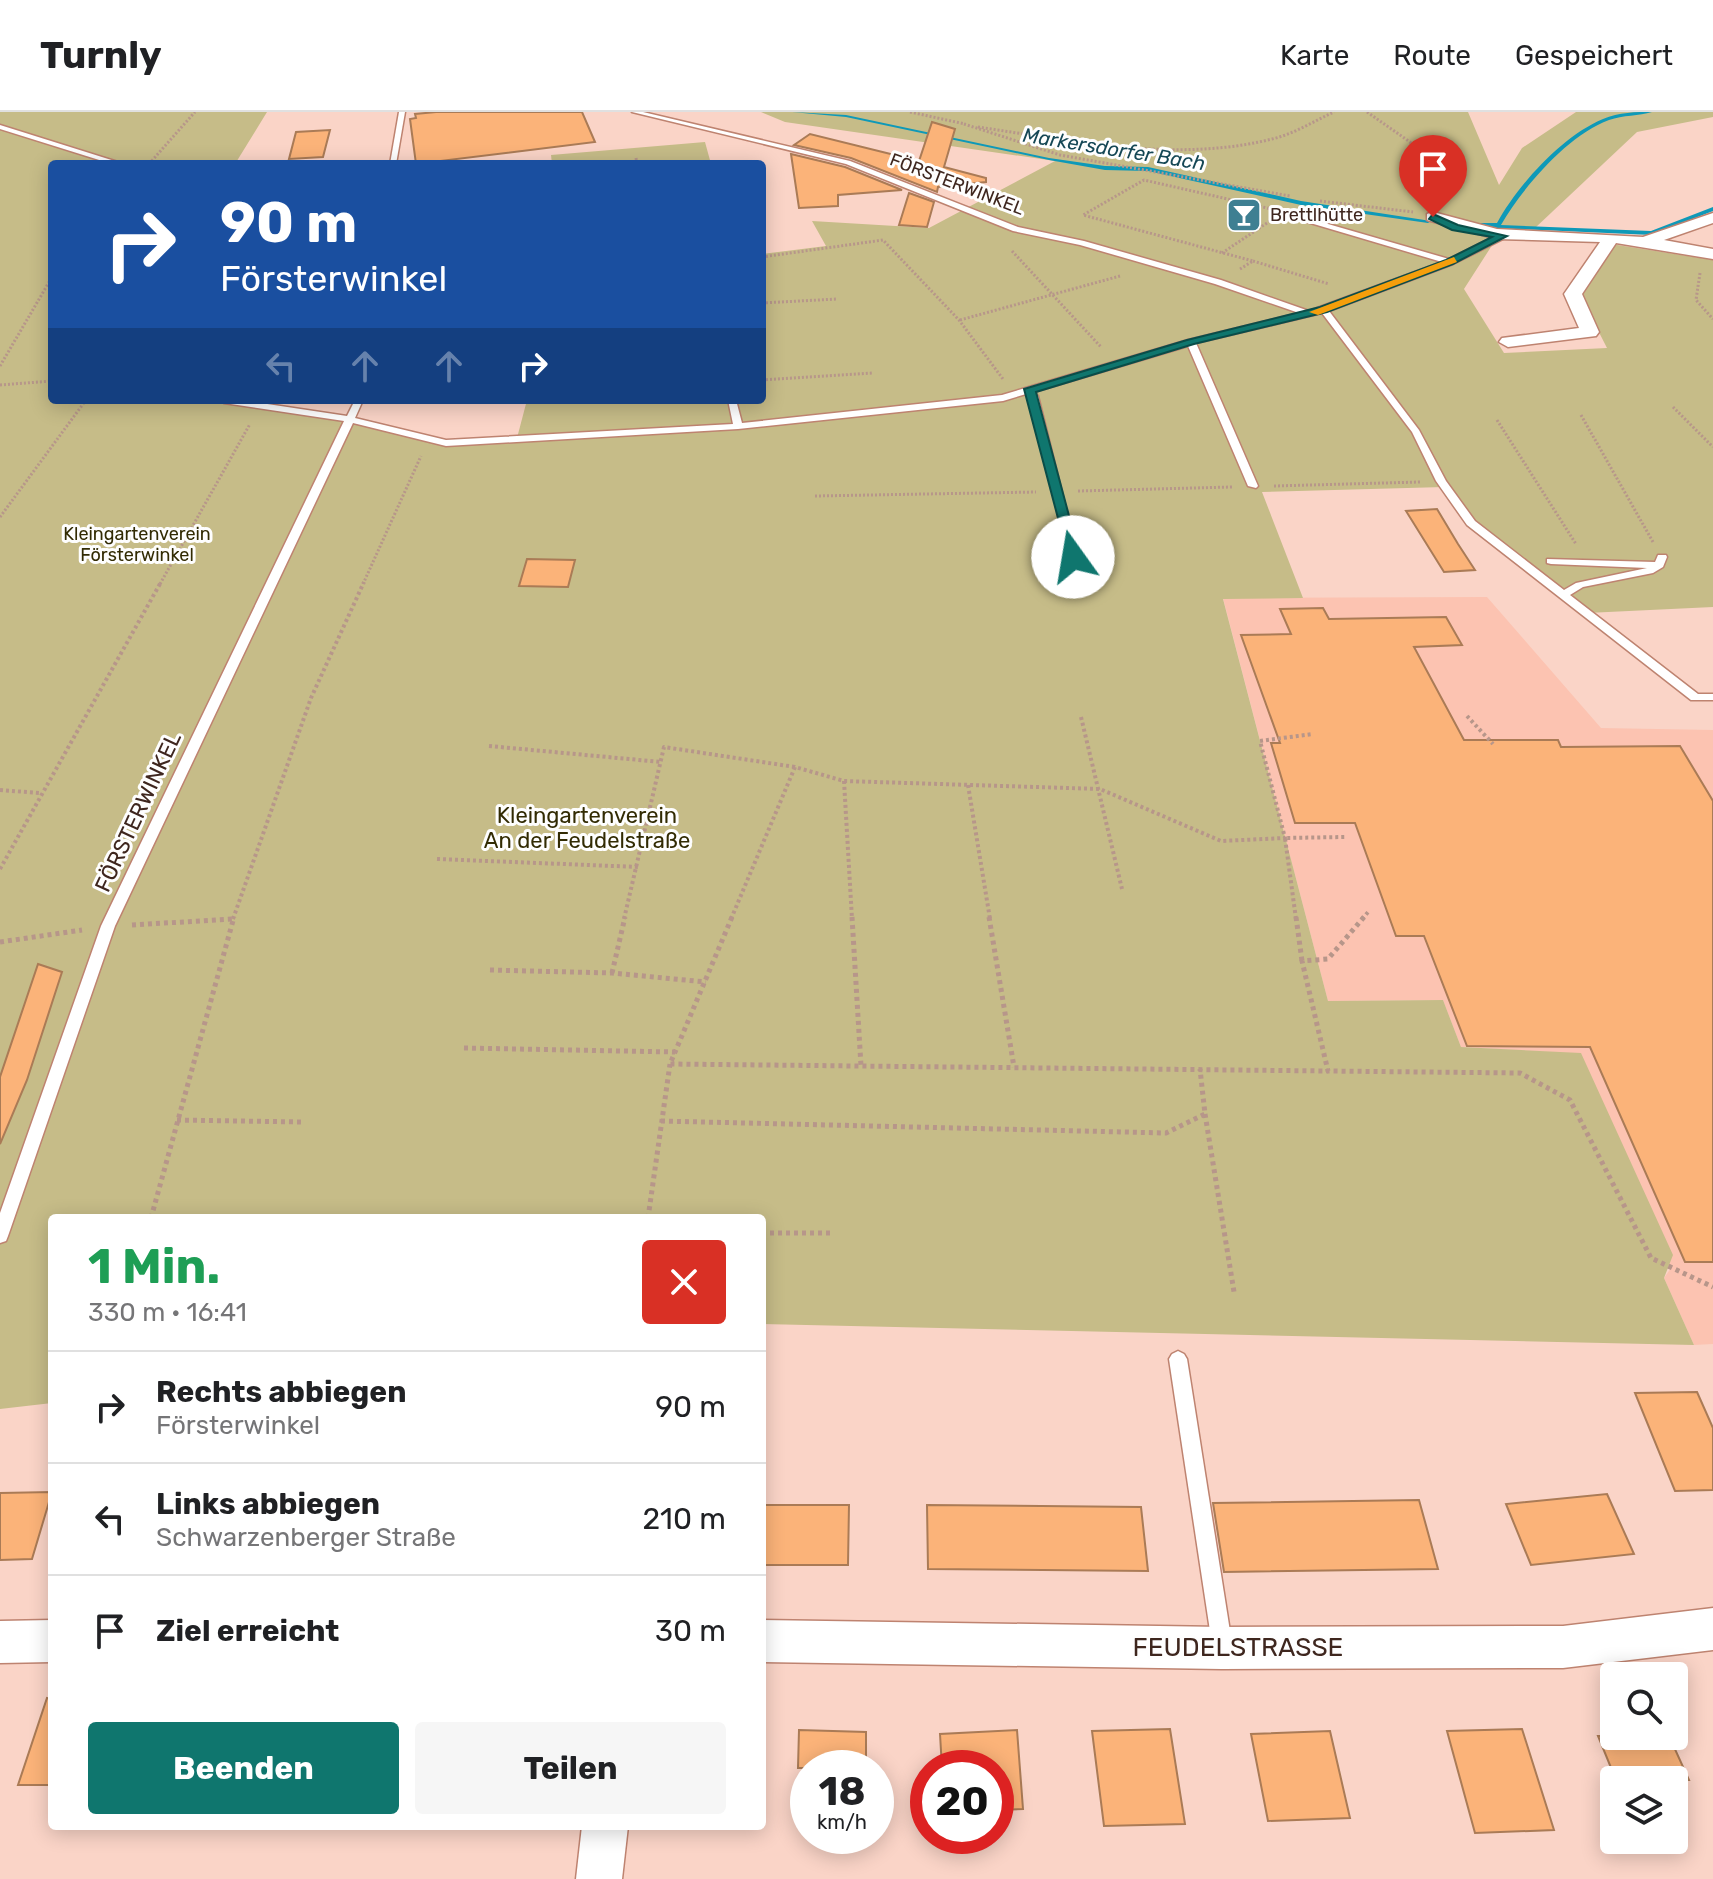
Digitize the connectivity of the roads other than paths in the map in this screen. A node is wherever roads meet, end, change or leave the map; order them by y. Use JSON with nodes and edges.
{"nodes":[{"id":1,"x":402,"y":112,"type":"edge"},
{"id":2,"x":635,"y":112,"type":"edge"},
{"id":3,"x":0,"y":127,"type":"edge"},
{"id":4,"x":106,"y":160,"type":"edge"},
{"id":5,"x":394,"y":160,"type":"edge"},
{"id":6,"x":1293,"y":215,"type":"dead end"},
{"id":7,"x":1431,"y":215,"type":"road end"},
{"id":8,"x":1713,"y":218,"type":"edge"},
{"id":9,"x":1502,"y":236,"type":"junction"},
{"id":10,"x":1611,"y":238,"type":"junction"},
{"id":11,"x":1644,"y":242,"type":"junction"},
{"id":12,"x":1708,"y":253,"type":"edge"},
{"id":13,"x":1450,"y":262,"type":"junction"},
{"id":14,"x":1324,"y":310,"type":"junction"},
{"id":15,"x":1309,"y":314,"type":"junction"},
{"id":16,"x":1191,"y":342,"type":"junction"},
{"id":17,"x":1508,"y":342,"type":"dead end"},
{"id":18,"x":1028,"y":391,"type":"junction"},
{"id":19,"x":250,"y":404,"type":"edge"},
{"id":20,"x":356,"y":404,"type":"edge"},
{"id":21,"x":733,"y":404,"type":"edge"},
{"id":22,"x":347,"y":419,"type":"junction"},
{"id":23,"x":738,"y":426,"type":"junction"},
{"id":24,"x":1253,"y":486,"type":"road end"},
{"id":25,"x":1073,"y":557,"type":"dead end"},
{"id":26,"x":1551,"y":561,"type":"dead end"},
{"id":27,"x":1563,"y":595,"type":"junction"},
{"id":28,"x":1713,"y":697,"type":"edge"},
{"id":29,"x":0,"y":1236,"type":"edge"},
{"id":30,"x":1178,"y":1359,"type":"dead end"},
{"id":31,"x":1713,"y":1629,"type":"edge"},
{"id":32,"x":48,"y":1641,"type":"edge"},
{"id":33,"x":766,"y":1641,"type":"edge"},
{"id":34,"x":0,"y":1642,"type":"edge"},
{"id":35,"x":1222,"y":1648,"type":"junction"},
{"id":36,"x":605,"y":1830,"type":"edge"},
{"id":37,"x":599,"y":1879,"type":"edge"}],
"edges":[{"from":1,"to":5,"type":"lane"},
{"from":2,"to":15,"type":"lane","name":"FÖRSTERWINKEL"},
{"from":3,"to":4,"type":"lane"},
{"from":6,"to":13,"type":"lane"},
{"from":7,"to":9,"type":"street"},
{"from":8,"to":11,"type":"street"},
{"from":9,"to":10,"type":"street"},
{"from":9,"to":13,"type":"lane"},
{"from":10,"to":11,"type":"street"},
{"from":10,"to":17,"type":"street"},
{"from":11,"to":12,"type":"street"},
{"from":13,"to":14,"type":"lane"},
{"from":14,"to":15,"type":"lane"},
{"from":14,"to":27,"type":"lane"},
{"from":15,"to":16,"type":"lane"},
{"from":16,"to":18,"type":"lane"},
{"from":16,"to":24,"type":"lane"},
{"from":18,"to":23,"type":"lane"},
{"from":18,"to":25,"type":"lane"},
{"from":19,"to":22,"type":"lane"},
{"from":20,"to":22,"type":"lane","name":"FÖRSTERWINKEL"},
{"from":21,"to":23,"type":"lane"},
{"from":22,"to":23,"type":"lane"},
{"from":22,"to":29,"type":"lane","name":"FÖRSTERWINKEL"},
{"from":26,"to":27,"type":"lane"},
{"from":27,"to":28,"type":"lane"},
{"from":30,"to":35,"type":"lane"},
{"from":31,"to":35,"type":"street","name":"FEUDELSTRASSE"},
{"from":32,"to":34,"type":"street"},
{"from":33,"to":35,"type":"street","name":"FEUDELSTRASSE"},
{"from":36,"to":37,"type":"street"}]}
